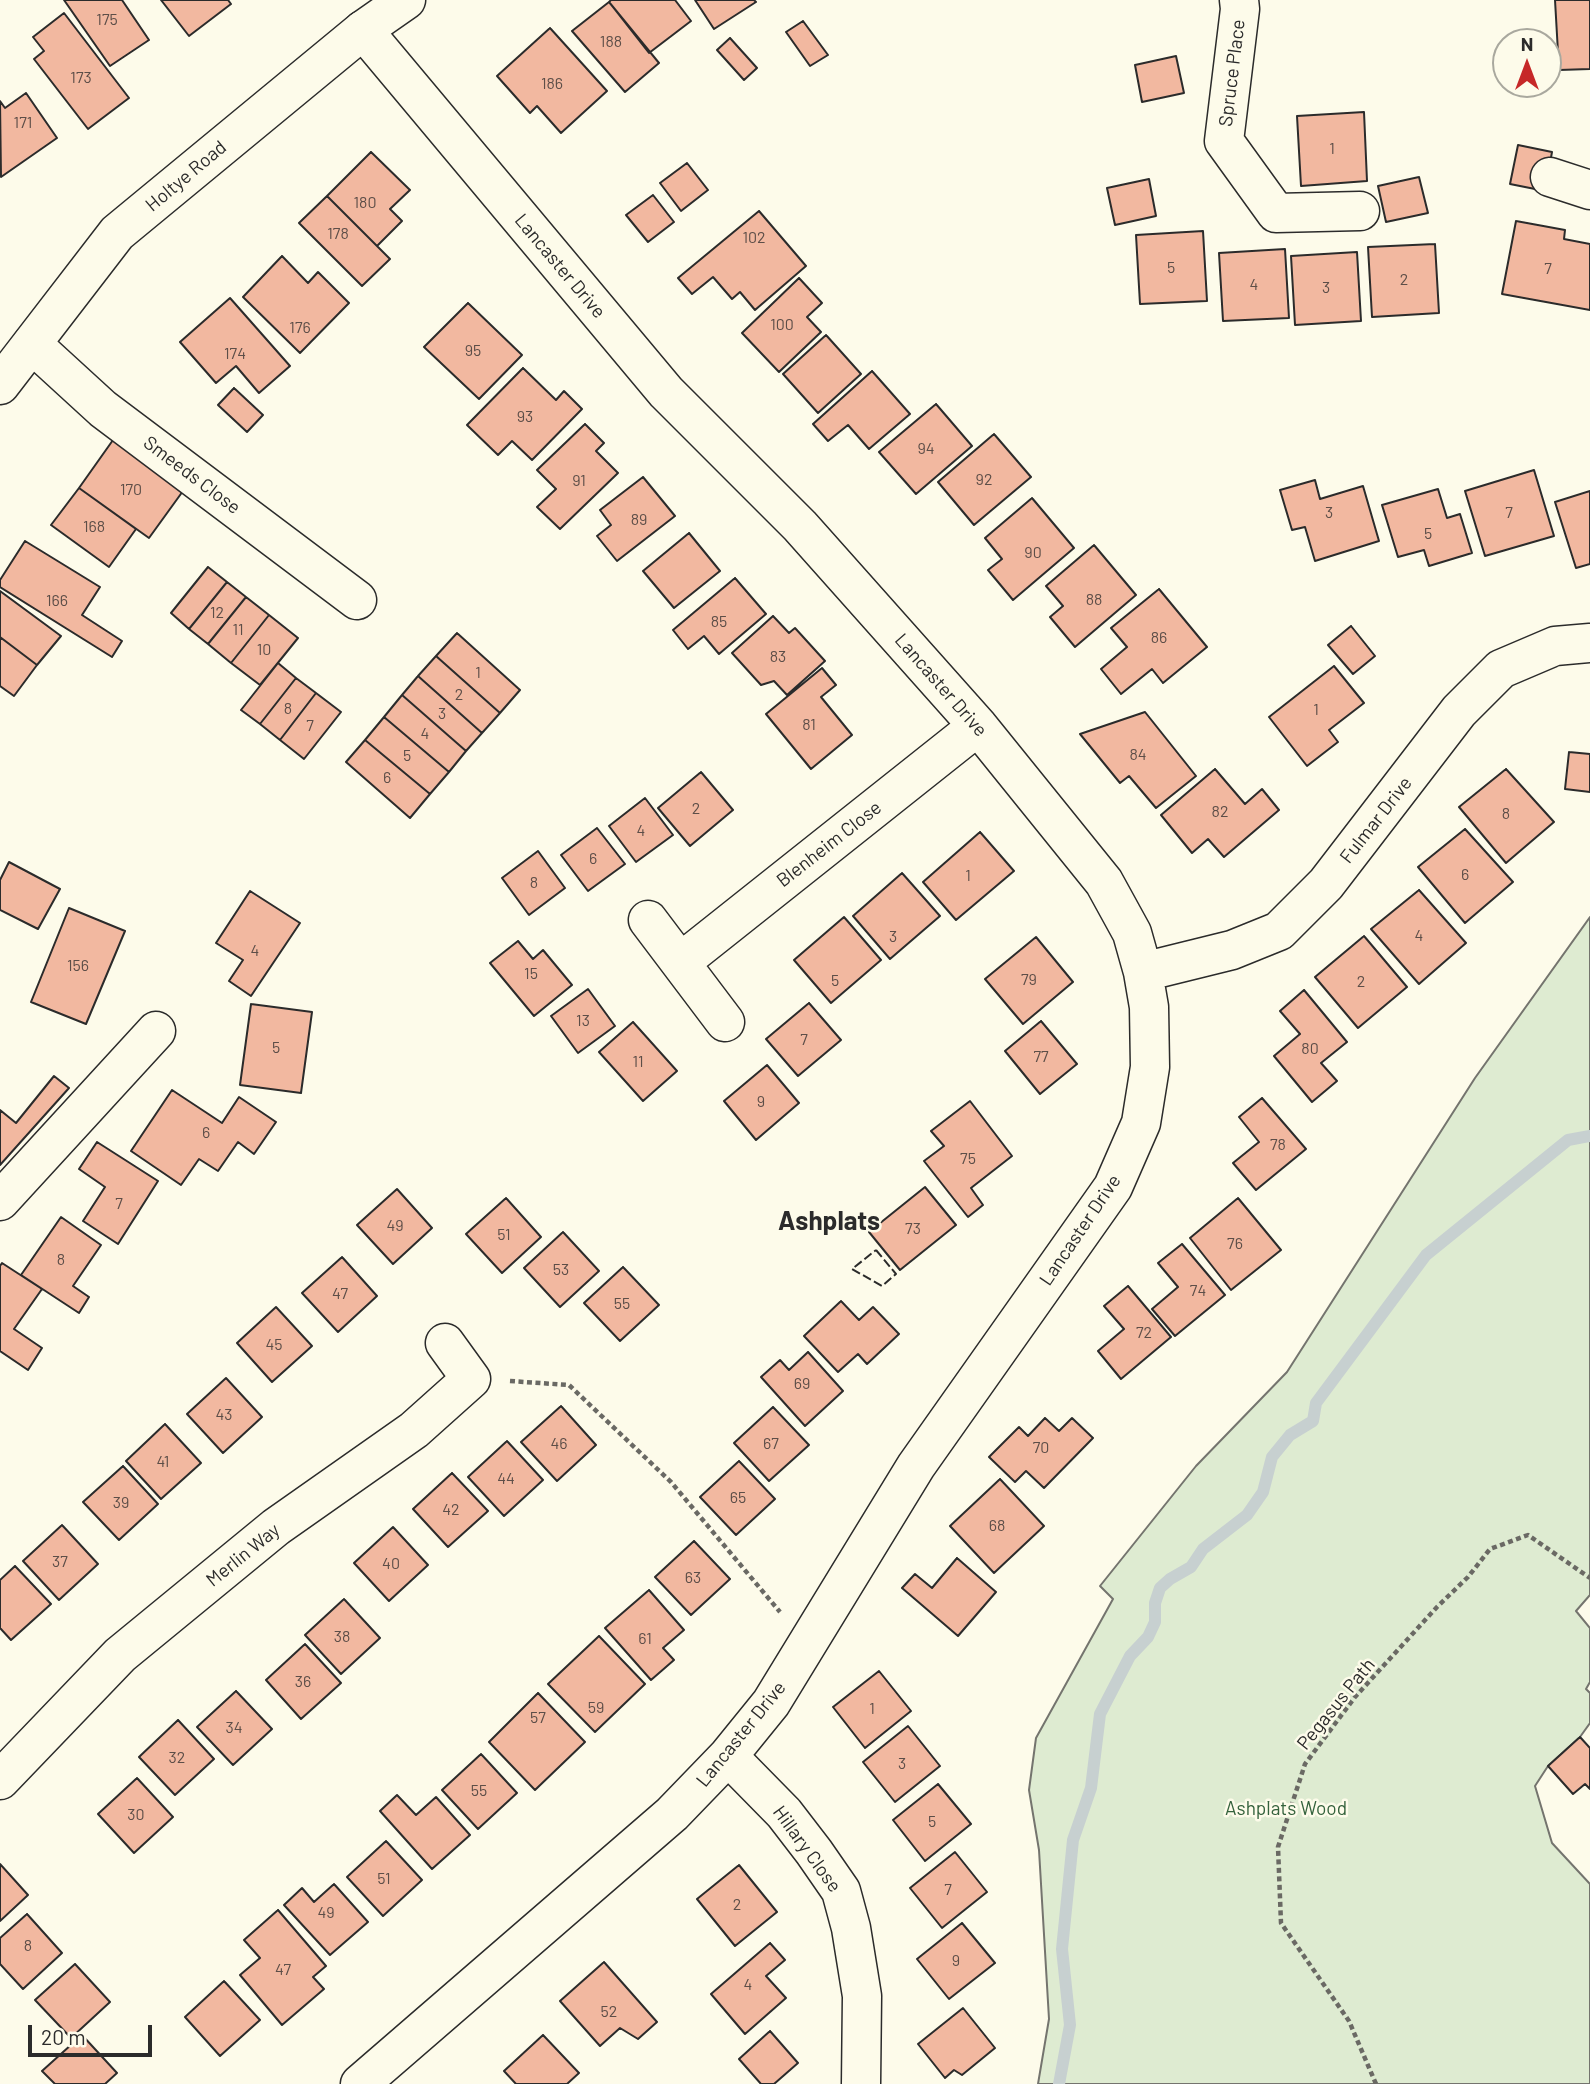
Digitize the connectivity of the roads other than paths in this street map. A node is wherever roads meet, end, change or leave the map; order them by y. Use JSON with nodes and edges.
{"nodes":[{"id":1,"x":406,"y":0,"type":"edge"},
{"id":2,"x":1239,"y":0,"type":"edge"},
{"id":3,"x":363,"y":30,"type":"junction"},
{"id":4,"x":1550,"y":177,"type":"dead end"},
{"id":5,"x":1590,"y":190,"type":"edge"},
{"id":6,"x":1360,"y":211,"type":"dead end"},
{"id":7,"x":32,"y":344,"type":"junction"},
{"id":8,"x":0,"y":385,"type":"edge"},
{"id":9,"x":357,"y":600,"type":"dead end"},
{"id":10,"x":1590,"y":643,"type":"edge"},
{"id":11,"x":978,"y":726,"type":"junction"},
{"id":12,"x":648,"y":920,"type":"dead end"},
{"id":13,"x":681,"y":962,"type":"junction"},
{"id":14,"x":1143,"y":972,"type":"junction"},
{"id":15,"x":725,"y":1022,"type":"dead end"},
{"id":16,"x":156,"y":1031,"type":"dead end"},
{"id":17,"x":0,"y":1201,"type":"edge"},
{"id":18,"x":444,"y":1343,"type":"dead end"},
{"id":19,"x":728,"y":1756,"type":"junction"},
{"id":20,"x":0,"y":1780,"type":"edge"},
{"id":21,"x":360,"y":2084,"type":"edge"},
{"id":22,"x":861,"y":2084,"type":"edge"}],
"edges":[{"from":1,"to":3,"type":"street","name":"Holtye Road"},
{"from":2,"to":6,"type":"street","name":"Spruce Place"},
{"from":3,"to":7,"type":"street","name":"Holtye Road"},
{"from":3,"to":11,"type":"street","name":"Lancaster Drive"},
{"from":4,"to":5,"type":"street"},
{"from":7,"to":8,"type":"street","name":"Holtye Road"},
{"from":7,"to":9,"type":"street","name":"Smeeds Close"},
{"from":10,"to":14,"type":"street","name":"Fulmar Drive"},
{"from":11,"to":13,"type":"street","name":"Blenheim Close"},
{"from":11,"to":14,"type":"street","name":"Lancaster Drive"},
{"from":12,"to":13,"type":"street"},
{"from":13,"to":15,"type":"street"},
{"from":14,"to":19,"type":"street","name":"Lancaster Drive"},
{"from":16,"to":17,"type":"street"},
{"from":18,"to":20,"type":"street","name":"Merlin Way"},
{"from":19,"to":21,"type":"street","name":"Lancaster Drive"},
{"from":19,"to":22,"type":"street","name":"Hillary Close"}]}
